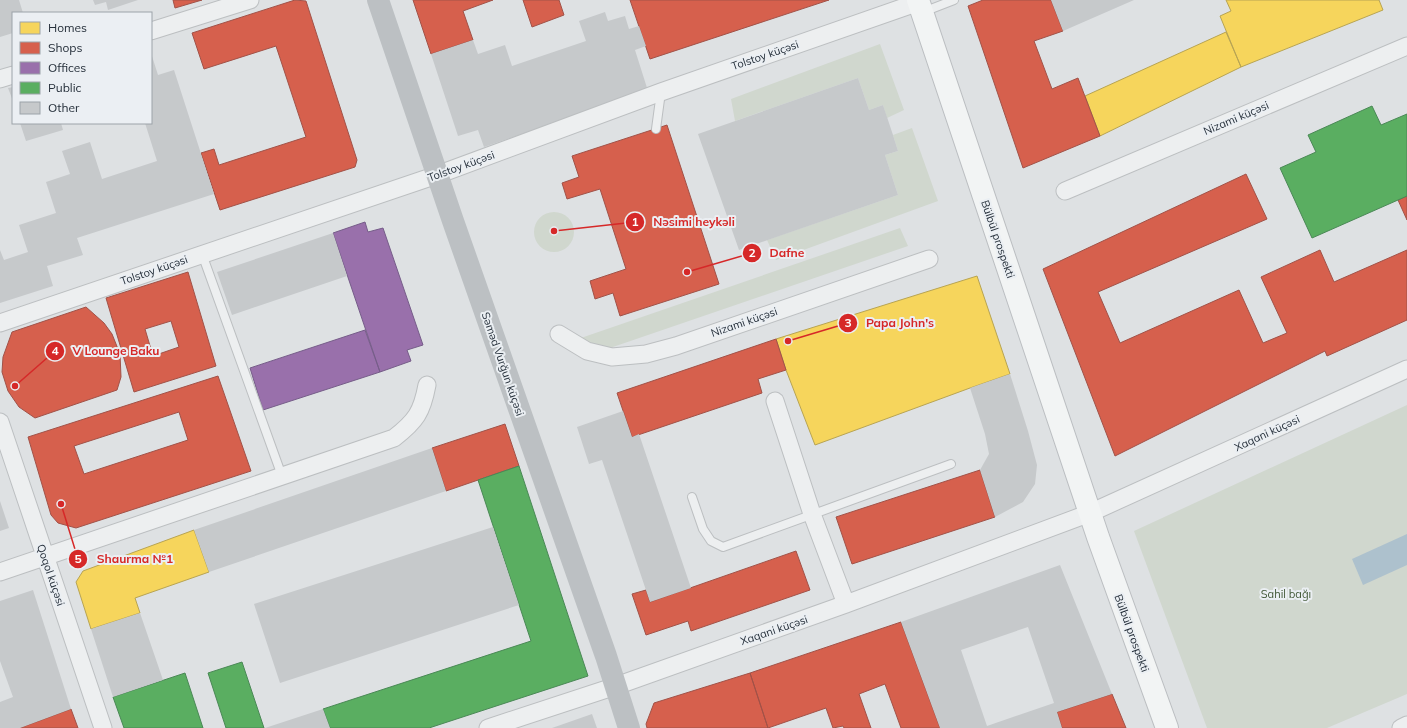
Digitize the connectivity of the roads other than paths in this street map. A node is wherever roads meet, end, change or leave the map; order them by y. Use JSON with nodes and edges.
{"nodes":[{"id":1,"x":250,"y":0,"type":"edge"},
{"id":2,"x":378,"y":0,"type":"edge"},
{"id":3,"x":954,"y":0,"type":"edge"},
{"id":4,"x":920,"y":5,"type":"edge"},
{"id":5,"x":152,"y":31,"type":"edge"},
{"id":6,"x":1407,"y":46,"type":"edge"},
{"id":7,"x":12,"y":75,"type":"edge"},
{"id":8,"x":0,"y":79,"type":"edge"},
{"id":9,"x":660,"y":92,"type":"junction"},
{"id":10,"x":656,"y":129,"type":"dead end"},
{"id":11,"x":437,"y":175,"type":"junction"},
{"id":12,"x":1065,"y":191,"type":"dead end"},
{"id":13,"x":202,"y":254,"type":"junction"},
{"id":14,"x":929,"y":259,"type":"dead end"},
{"id":15,"x":0,"y":323,"type":"edge"},
{"id":16,"x":559,"y":334,"type":"dead end"},
{"id":17,"x":1407,"y":369,"type":"edge"},
{"id":18,"x":427,"y":385,"type":"dead end"},
{"id":19,"x":775,"y":401,"type":"dead end"},
{"id":20,"x":0,"y":422,"type":"edge"},
{"id":21,"x":951,"y":464,"type":"dead end"},
{"id":22,"x":282,"y":476,"type":"junction"},
{"id":23,"x":692,"y":497,"type":"dead end"},
{"id":24,"x":812,"y":514,"type":"junction"},
{"id":25,"x":1090,"y":514,"type":"junction"},
{"id":26,"x":45,"y":557,"type":"junction"},
{"id":27,"x":0,"y":572,"type":"edge"},
{"id":28,"x":846,"y":604,"type":"junction"},
{"id":29,"x":616,"y":686,"type":"junction"},
{"id":30,"x":1407,"y":725,"type":"edge"},
{"id":31,"x":103,"y":728,"type":"edge"},
{"id":32,"x":488,"y":728,"type":"edge"},
{"id":33,"x":629,"y":728,"type":"edge"},
{"id":34,"x":1166,"y":728,"type":"edge"},
{"id":35,"x":1401,"y":728,"type":"edge"}],
"edges":[{"from":1,"to":5,"type":"street"},
{"from":2,"to":11,"type":"main road","name":"Səməd Vurğun küçəsi"},
{"from":3,"to":4,"type":"lane"},
{"from":4,"to":9,"type":"street","name":"Tolstoy küçəsi"},
{"from":4,"to":25,"type":"main road","name":"Bülbül prospekti"},
{"from":6,"to":12,"type":"street","name":"Nizami küçəsi"},
{"from":7,"to":8,"type":"street"},
{"from":9,"to":10,"type":"lane"},
{"from":9,"to":11,"type":"street","name":"Tolstoy küçəsi"},
{"from":11,"to":13,"type":"street","name":"Tolstoy küçəsi"},
{"from":11,"to":29,"type":"main road","name":"Səməd Vurğun küçəsi"},
{"from":13,"to":15,"type":"street","name":"Tolstoy küçəsi"},
{"from":13,"to":22,"type":"lane"},
{"from":14,"to":16,"type":"street","name":"Nizami küçəsi"},
{"from":17,"to":25,"type":"street","name":"Xaqani küçəsi"},
{"from":18,"to":22,"type":"street"},
{"from":19,"to":24,"type":"street"},
{"from":20,"to":26,"type":"street","name":"Qoqol küçəsi"},
{"from":21,"to":24,"type":"lane"},
{"from":22,"to":26,"type":"street"},
{"from":23,"to":24,"type":"lane"},
{"from":24,"to":28,"type":"street"},
{"from":25,"to":28,"type":"street","name":"Xaqani küçəsi"},
{"from":25,"to":34,"type":"main road","name":"Bülbül prospekti"},
{"from":26,"to":27,"type":"street"},
{"from":26,"to":31,"type":"street","name":"Qoqol küçəsi"},
{"from":28,"to":29,"type":"street","name":"Xaqani küçəsi"},
{"from":29,"to":32,"type":"street","name":"Xaqani küçəsi"},
{"from":29,"to":33,"type":"main road","name":"Səməd Vurğun küçəsi"},
{"from":30,"to":35,"type":"street"}]}
